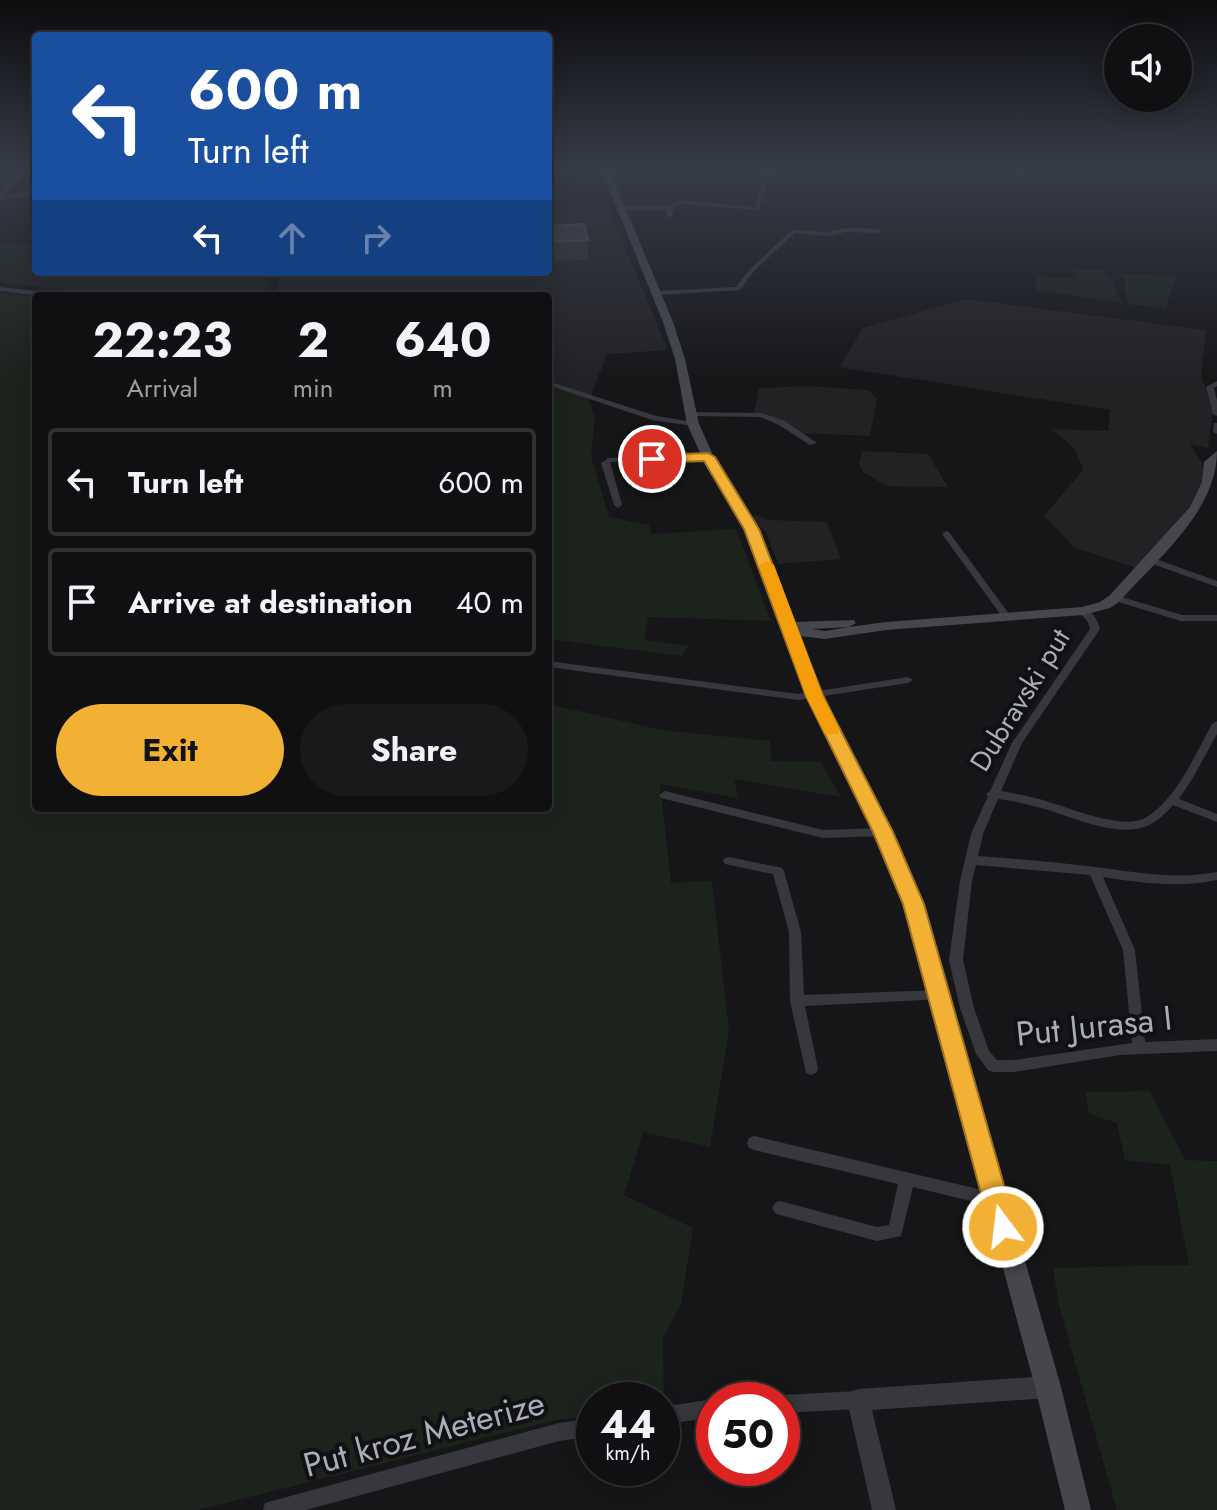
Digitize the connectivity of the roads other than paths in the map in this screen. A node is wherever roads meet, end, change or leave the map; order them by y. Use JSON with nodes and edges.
{"nodes":[{"id":1,"x":635,"y":239,"type":"edge"},
{"id":2,"x":785,"y":239,"type":"edge"},
{"id":3,"x":0,"y":289,"type":"edge"},
{"id":4,"x":32,"y":293,"type":"edge"},
{"id":5,"x":657,"y":293,"type":"junction"},
{"id":6,"x":1217,"y":383,"type":"edge"},
{"id":7,"x":552,"y":384,"type":"edge"},
{"id":8,"x":1217,"y":414,"type":"edge"},
{"id":9,"x":692,"y":419,"type":"junction"},
{"id":10,"x":1217,"y":425,"type":"edge"},
{"id":11,"x":1217,"y":432,"type":"edge"},
{"id":12,"x":813,"y":443,"type":"dead end"},
{"id":13,"x":1217,"y":455,"type":"edge"},
{"id":14,"x":708,"y":457,"type":"junction"},
{"id":15,"x":618,"y":505,"type":"dead end"},
{"id":16,"x":946,"y":534,"type":"dead end"},
{"id":17,"x":1150,"y":560,"type":"junction"},
{"id":18,"x":1217,"y":584,"type":"edge"},
{"id":19,"x":1115,"y":598,"type":"junction"},
{"id":20,"x":1083,"y":611,"type":"junction"},
{"id":21,"x":1006,"y":616,"type":"junction"},
{"id":22,"x":1217,"y":618,"type":"edge"},
{"id":23,"x":886,"y":626,"type":"junction"},
{"id":24,"x":789,"y":629,"type":"junction"},
{"id":25,"x":825,"y":635,"type":"junction"},
{"id":26,"x":552,"y":665,"type":"edge"},
{"id":27,"x":803,"y":666,"type":"junction"},
{"id":28,"x":908,"y":680,"type":"dead end"},
{"id":29,"x":815,"y":696,"type":"junction"},
{"id":30,"x":1217,"y":724,"type":"edge"},
{"id":31,"x":992,"y":794,"type":"junction"},
{"id":32,"x":665,"y":795,"type":"dead end"},
{"id":33,"x":1171,"y":800,"type":"junction"},
{"id":34,"x":1217,"y":818,"type":"edge"},
{"id":35,"x":883,"y":832,"type":"junction"},
{"id":36,"x":971,"y":860,"type":"junction"},
{"id":37,"x":729,"y":861,"type":"dead end"},
{"id":38,"x":1094,"y":871,"type":"junction"},
{"id":39,"x":1217,"y":876,"type":"edge"},
{"id":40,"x":939,"y":995,"type":"junction"},
{"id":41,"x":797,"y":1001,"type":"junction"},
{"id":42,"x":1217,"y":1045,"type":"edge"},
{"id":43,"x":1139,"y":1048,"type":"junction"},
{"id":44,"x":983,"y":1054,"type":"joint"},
{"id":45,"x":811,"y":1069,"type":"dead end"},
{"id":46,"x":754,"y":1143,"type":"dead end"},
{"id":47,"x":907,"y":1179,"type":"junction"},
{"id":48,"x":996,"y":1200,"type":"junction"},
{"id":49,"x":780,"y":1208,"type":"dead end"},
{"id":50,"x":1048,"y":1387,"type":"junction"},
{"id":51,"x":858,"y":1400,"type":"junction"},
{"id":52,"x":800,"y":1403,"type":"edge"},
{"id":53,"x":576,"y":1430,"type":"edge"},
{"id":54,"x":272,"y":1510,"type":"edge"},
{"id":55,"x":884,"y":1510,"type":"edge"},
{"id":56,"x":1078,"y":1510,"type":"edge"}],
"edges":[{"from":1,"to":5,"type":"main road"},
{"from":2,"to":5,"type":"street"},
{"from":3,"to":4,"type":"street"},
{"from":5,"to":9,"type":"main road"},
{"from":6,"to":8,"type":"street"},
{"from":7,"to":9,"type":"street"},
{"from":9,"to":12,"type":"street"},
{"from":9,"to":14,"type":"main road"},
{"from":10,"to":11,"type":"street"},
{"from":13,"to":17,"type":"main road","name":"Dubravski put"},
{"from":14,"to":15,"type":"street"},
{"from":14,"to":24,"type":"main road"},
{"from":16,"to":21,"type":"street"},
{"from":17,"to":18,"type":"street"},
{"from":17,"to":19,"type":"main road","name":"Dubravski put"},
{"from":19,"to":20,"type":"main road","name":"Dubravski put"},
{"from":19,"to":22,"type":"street"},
{"from":20,"to":21,"type":"main road","name":"Dubravski put"},
{"from":20,"to":31,"type":"street","name":"Dubravski put"},
{"from":21,"to":23,"type":"main road","name":"Dubravski put"},
{"from":23,"to":24,"type":"main road","name":"Dubravski put"},
{"from":23,"to":25,"type":"main road","name":"Dubravski put"},
{"from":24,"to":25,"type":"main road","name":"Dubravski put"},
{"from":24,"to":27,"type":"main road"},
{"from":25,"to":27,"type":"main road"},
{"from":26,"to":29,"type":"street"},
{"from":27,"to":29,"type":"main road"},
{"from":28,"to":29,"type":"street"},
{"from":29,"to":35,"type":"main road"},
{"from":30,"to":33,"type":"street"},
{"from":31,"to":33,"type":"street"},
{"from":31,"to":36,"type":"street","name":"Dubravski put"},
{"from":32,"to":35,"type":"street"},
{"from":33,"to":34,"type":"street"},
{"from":35,"to":40,"type":"main road"},
{"from":36,"to":38,"type":"street"},
{"from":36,"to":44,"type":"street","name":"Dubravski put"},
{"from":37,"to":41,"type":"street"},
{"from":38,"to":39,"type":"street"},
{"from":38,"to":43,"type":"street"},
{"from":40,"to":41,"type":"street"},
{"from":40,"to":48,"type":"main road"},
{"from":41,"to":45,"type":"street"},
{"from":42,"to":43,"type":"street","name":"Put Jurasa I"},
{"from":43,"to":44,"type":"street","name":"Put Jurasa I"},
{"from":46,"to":47,"type":"street"},
{"from":47,"to":48,"type":"street"},
{"from":47,"to":49,"type":"street"},
{"from":48,"to":50,"type":"main road"},
{"from":50,"to":51,"type":"street"},
{"from":50,"to":56,"type":"main road"},
{"from":51,"to":52,"type":"street"},
{"from":51,"to":55,"type":"street"},
{"from":53,"to":54,"type":"street","name":"Put kroz Meterize"}]}
